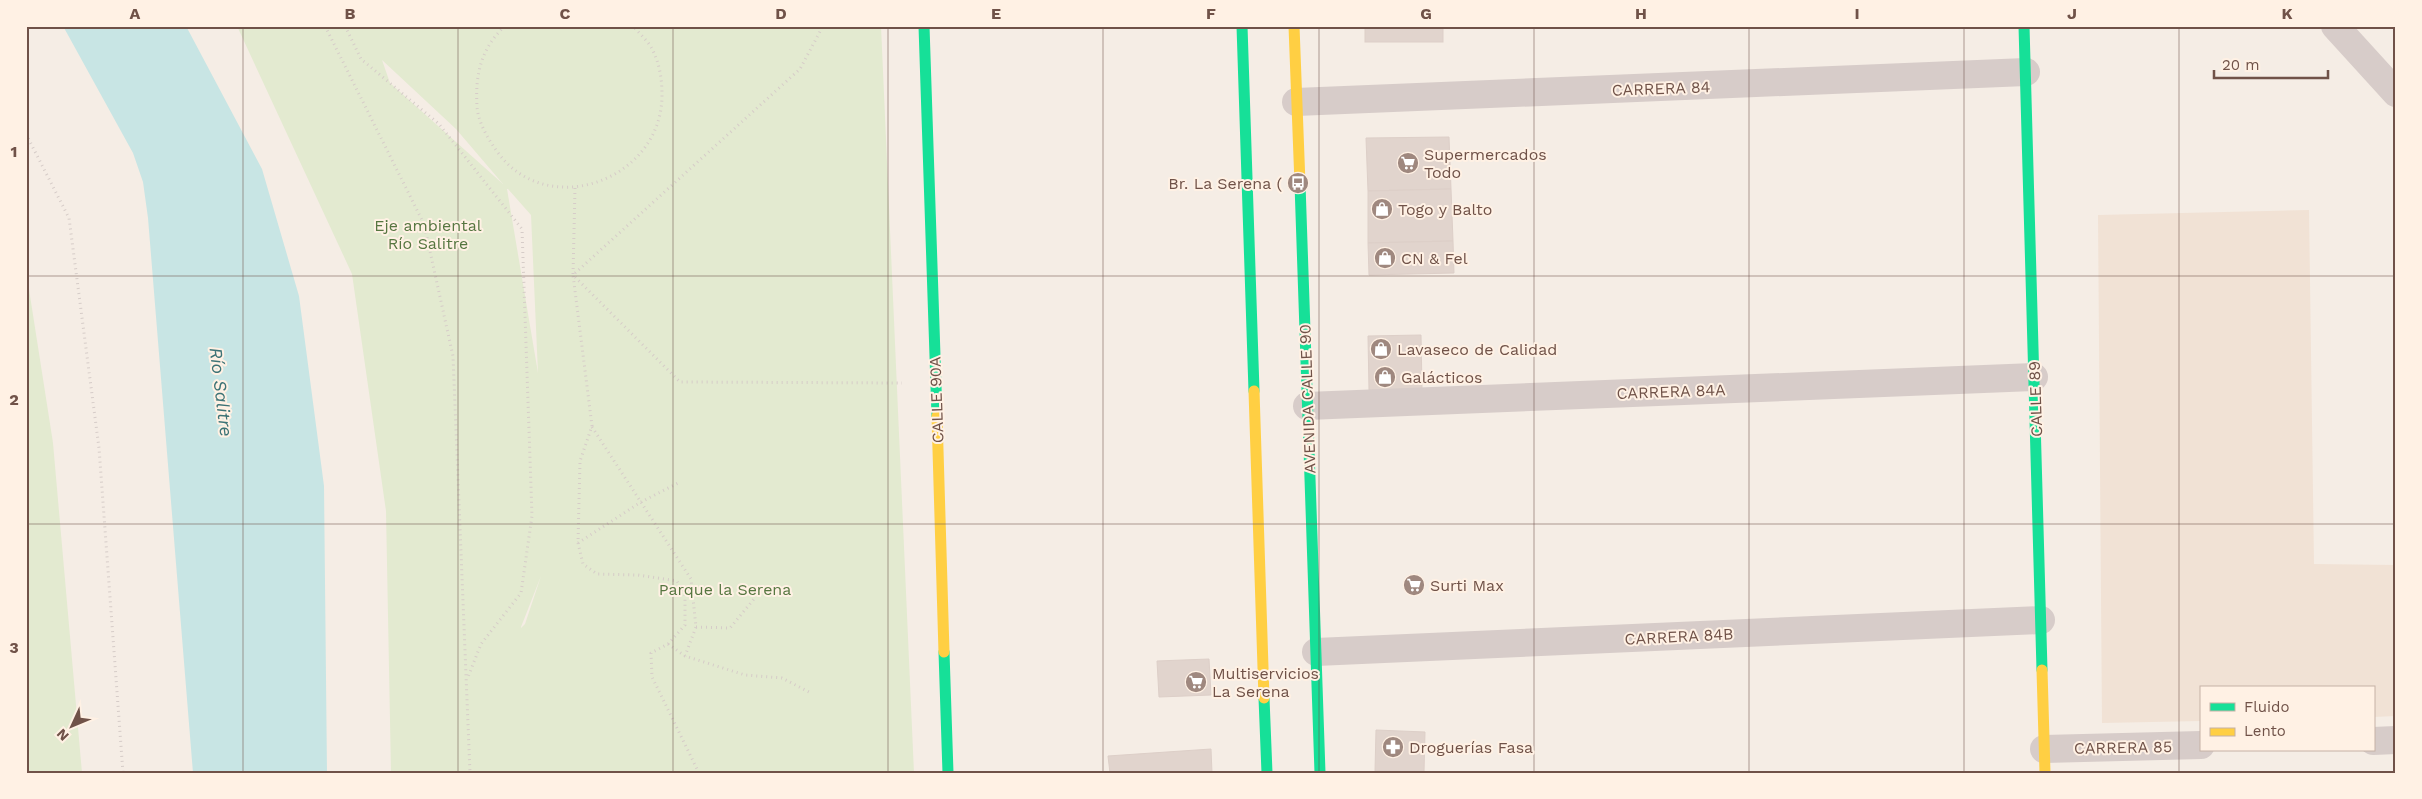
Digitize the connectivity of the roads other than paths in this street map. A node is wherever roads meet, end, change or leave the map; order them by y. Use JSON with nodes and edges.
{"nodes":[{"id":1,"x":924,"y":26,"type":"edge"},
{"id":2,"x":1242,"y":26,"type":"edge"},
{"id":3,"x":1294,"y":26,"type":"edge"},
{"id":4,"x":2024,"y":26,"type":"edge"},
{"id":5,"x":2335,"y":26,"type":"edge"},
{"id":6,"x":2026,"y":72,"type":"junction"},
{"id":7,"x":2396,"y":93,"type":"edge"},
{"id":8,"x":1296,"y":102,"type":"junction"},
{"id":9,"x":2034,"y":377,"type":"junction"},
{"id":10,"x":1307,"y":406,"type":"junction"},
{"id":11,"x":2041,"y":620,"type":"junction"},
{"id":12,"x":1316,"y":652,"type":"junction"},
{"id":13,"x":2396,"y":740,"type":"edge"},
{"id":14,"x":2374,"y":741,"type":"edge"},
{"id":15,"x":2200,"y":745,"type":"edge"},
{"id":16,"x":2045,"y":761,"type":"edge"},
{"id":17,"x":948,"y":773,"type":"edge"},
{"id":18,"x":1267,"y":773,"type":"edge"},
{"id":19,"x":1320,"y":773,"type":"edge"}],
"edges":[{"from":1,"to":17,"type":"main road","name":"CALLE 90A"},
{"from":2,"to":18,"type":"main road"},
{"from":3,"to":8,"type":"main road","name":"AVENIDA CALLE 90"},
{"from":4,"to":6,"type":"main road","name":"CALLE 89"},
{"from":5,"to":7,"type":"street"},
{"from":6,"to":8,"type":"street","name":"CARRERA 84"},
{"from":6,"to":9,"type":"main road","name":"CALLE 89"},
{"from":8,"to":10,"type":"main road","name":"AVENIDA CALLE 90"},
{"from":9,"to":10,"type":"street","name":"CARRERA 84A"},
{"from":9,"to":11,"type":"main road","name":"CALLE 89"},
{"from":10,"to":12,"type":"main road","name":"AVENIDA CALLE 90"},
{"from":11,"to":12,"type":"street","name":"CARRERA 84B"},
{"from":11,"to":16,"type":"main road","name":"CALLE 89"},
{"from":12,"to":19,"type":"main road","name":"AVENIDA CALLE 90"},
{"from":13,"to":14,"type":"street"},
{"from":15,"to":16,"type":"street","name":"CARRERA 85"}]}
